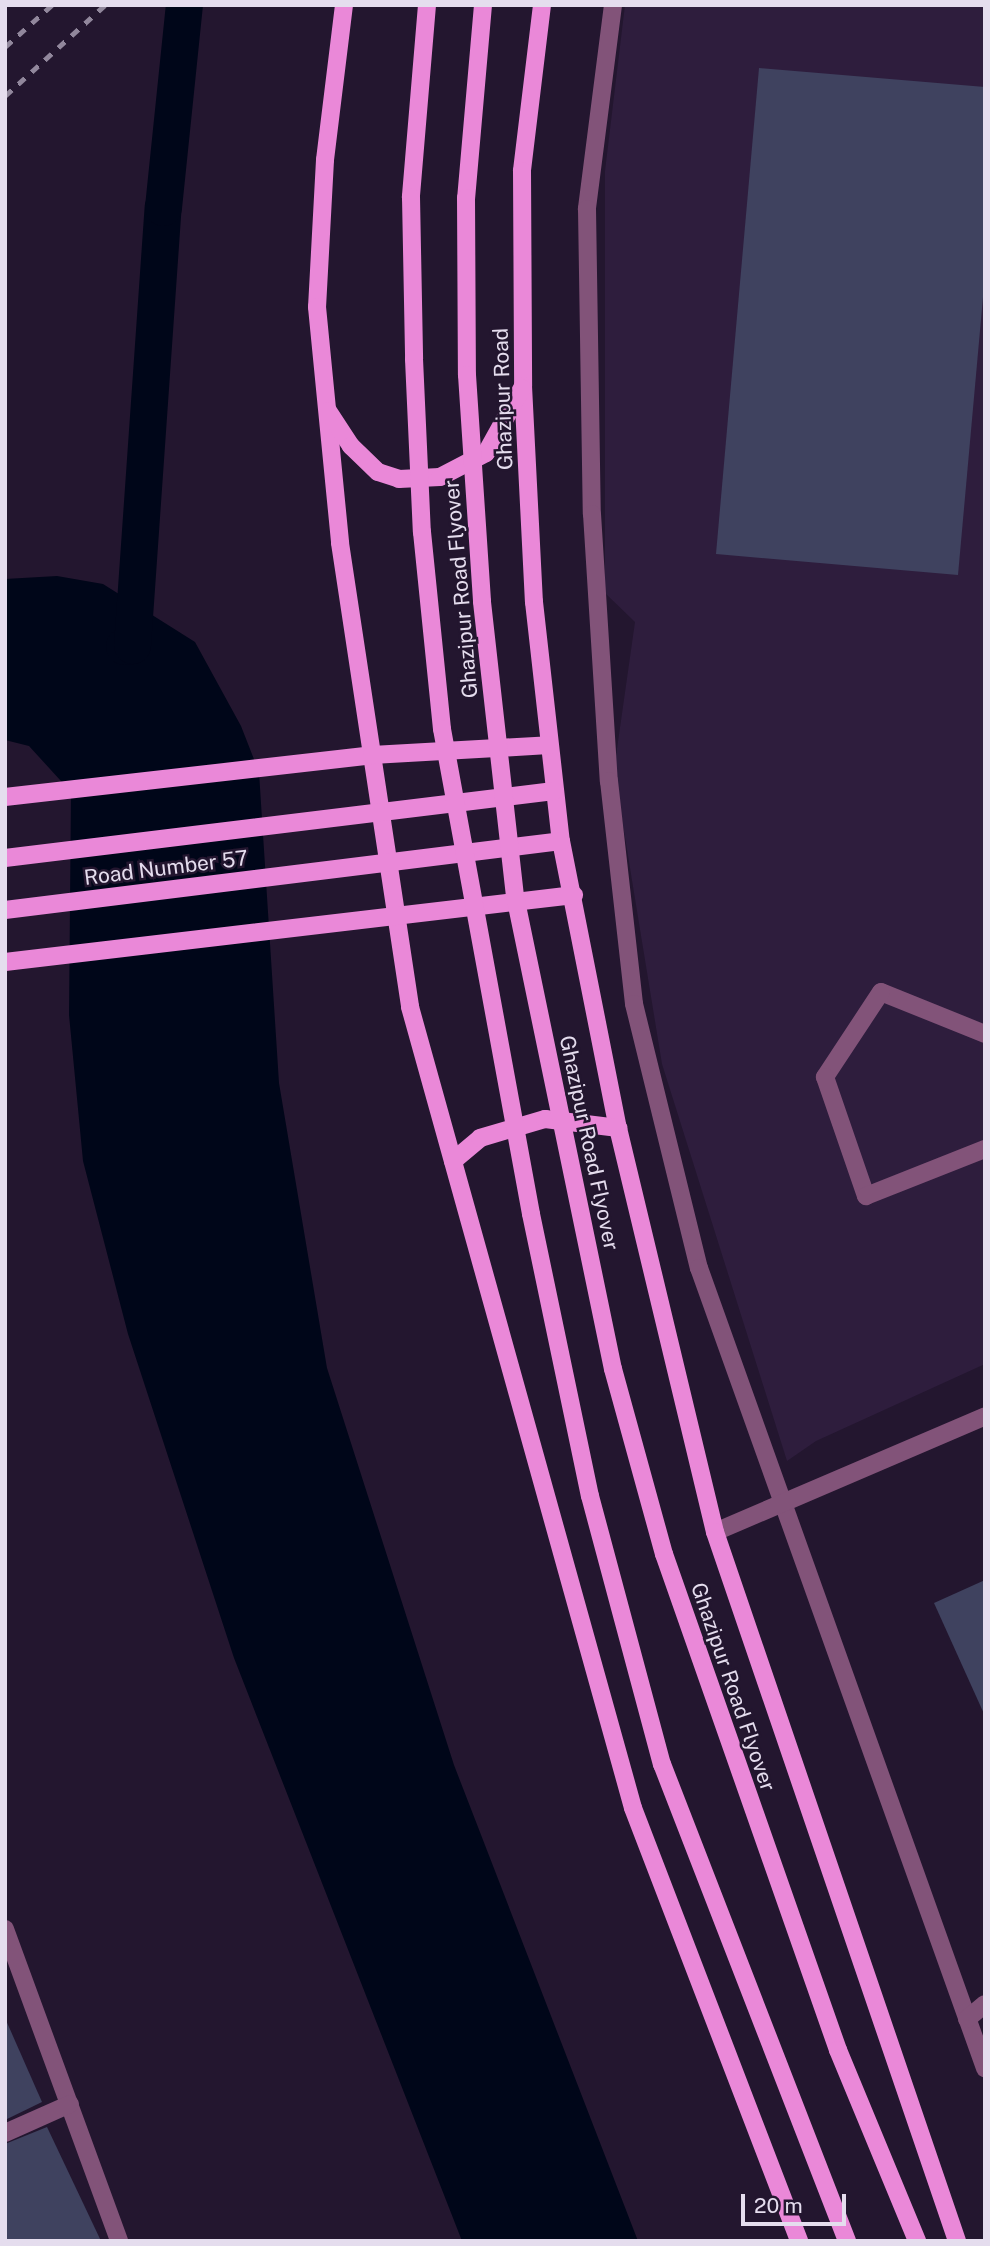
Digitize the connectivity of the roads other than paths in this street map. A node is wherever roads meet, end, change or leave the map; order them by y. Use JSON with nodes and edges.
{"nodes":[{"id":1,"x":344,"y":5,"type":"edge"},
{"id":2,"x":427,"y":5,"type":"edge"},
{"id":3,"x":483,"y":5,"type":"edge"},
{"id":4,"x":542,"y":5,"type":"edge"},
{"id":5,"x":613,"y":5,"type":"edge"},
{"id":6,"x":523,"y":386,"type":"junction"},
{"id":7,"x":325,"y":405,"type":"junction"},
{"id":8,"x":550,"y":745,"type":"junction"},
{"id":9,"x":372,"y":755,"type":"junction"},
{"id":10,"x":554,"y":791,"type":"junction"},
{"id":11,"x":5,"y":797,"type":"edge"},
{"id":12,"x":381,"y":813,"type":"junction"},
{"id":13,"x":561,"y":841,"type":"junction"},
{"id":14,"x":5,"y":858,"type":"edge"},
{"id":15,"x":387,"y":862,"type":"junction"},
{"id":16,"x":574,"y":895,"type":"junction"},
{"id":17,"x":5,"y":910,"type":"edge"},
{"id":18,"x":396,"y":918,"type":"junction"},
{"id":19,"x":5,"y":962,"type":"edge"},
{"id":20,"x":985,"y":1034,"type":"edge"},
{"id":21,"x":618,"y":1128,"type":"junction"},
{"id":22,"x":985,"y":1149,"type":"edge"},
{"id":23,"x":453,"y":1161,"type":"junction"},
{"id":24,"x":985,"y":1416,"type":"edge"},
{"id":25,"x":785,"y":1505,"type":"junction"},
{"id":26,"x":715,"y":1532,"type":"junction"},
{"id":27,"x":5,"y":1928,"type":"edge"},
{"id":28,"x":985,"y":2004,"type":"edge"},
{"id":29,"x":967,"y":2019,"type":"junction"},
{"id":30,"x":985,"y":2068,"type":"edge"},
{"id":31,"x":70,"y":2104,"type":"junction"},
{"id":32,"x":5,"y":2133,"type":"edge"},
{"id":33,"x":119,"y":2241,"type":"edge"},
{"id":34,"x":799,"y":2241,"type":"edge"},
{"id":35,"x":847,"y":2241,"type":"edge"},
{"id":36,"x":917,"y":2241,"type":"edge"},
{"id":37,"x":957,"y":2241,"type":"edge"}],
"edges":[{"from":1,"to":7,"type":"main road"},
{"from":2,"to":35,"type":"main road","name":"Ghazipur Road Flyover","bridge":true},
{"from":3,"to":36,"type":"main road","name":"Ghazipur Road Flyover","bridge":true},
{"from":4,"to":6,"type":"main road","name":"Ghazipur Road"},
{"from":5,"to":25,"type":"street"},
{"from":6,"to":7,"type":"main road"},
{"from":6,"to":8,"type":"main road","name":"Ghazipur Road"},
{"from":7,"to":9,"type":"main road"},
{"from":8,"to":9,"type":"main road"},
{"from":8,"to":10,"type":"main road","name":"Ghazipur Road"},
{"from":9,"to":11,"type":"main road"},
{"from":9,"to":12,"type":"main road"},
{"from":10,"to":12,"type":"main road","name":"Road Number 57"},
{"from":10,"to":13,"type":"main road","name":"Ghazipur Road"},
{"from":12,"to":14,"type":"main road","name":"Road Number 57"},
{"from":12,"to":15,"type":"main road"},
{"from":13,"to":15,"type":"main road","name":"Road Number 57"},
{"from":13,"to":16,"type":"main road","name":"Ghazipur Road"},
{"from":15,"to":17,"type":"main road","name":"Road Number 57"},
{"from":15,"to":18,"type":"main road"},
{"from":16,"to":18,"type":"main road"},
{"from":16,"to":21,"type":"main road","name":"Ghazipur Road"},
{"from":18,"to":19,"type":"main road"},
{"from":18,"to":23,"type":"main road"},
{"from":20,"to":22,"type":"street"},
{"from":21,"to":23,"type":"main road"},
{"from":21,"to":26,"type":"main road","name":"Ghazipur Road"},
{"from":23,"to":34,"type":"main road"},
{"from":24,"to":25,"type":"street"},
{"from":25,"to":26,"type":"street"},
{"from":25,"to":29,"type":"street"},
{"from":26,"to":37,"type":"main road","name":"Ghazipur Road"},
{"from":27,"to":31,"type":"street"},
{"from":28,"to":29,"type":"street"},
{"from":29,"to":30,"type":"street"},
{"from":31,"to":32,"type":"street"},
{"from":31,"to":33,"type":"street"}]}
